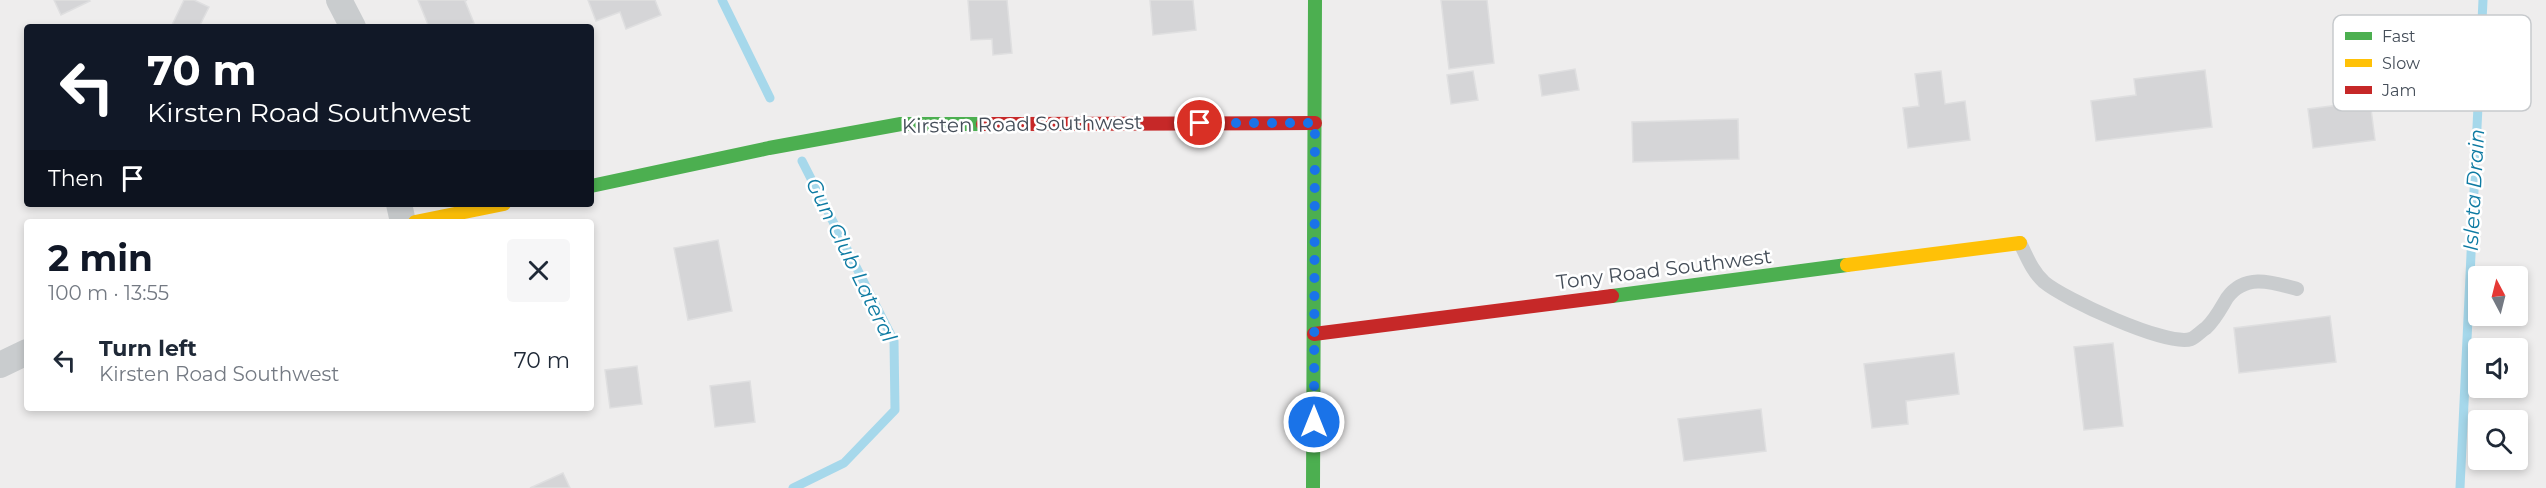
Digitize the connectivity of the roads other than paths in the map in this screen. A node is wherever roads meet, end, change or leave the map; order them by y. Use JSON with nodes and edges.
{"nodes":[{"id":1,"x":339,"y":0,"type":"edge"},
{"id":2,"x":1315,"y":0,"type":"edge"},
{"id":3,"x":351,"y":24,"type":"edge"},
{"id":4,"x":1315,"y":123,"type":"junction"},
{"id":5,"x":594,"y":185,"type":"edge"},
{"id":6,"x":489,"y":207,"type":"edge"},
{"id":7,"x":430,"y":219,"type":"edge"},
{"id":8,"x":2020,"y":243,"type":"joint"},
{"id":9,"x":2297,"y":289,"type":"dead end"},
{"id":10,"x":1314,"y":334,"type":"junction"},
{"id":11,"x":24,"y":353,"type":"edge"},
{"id":12,"x":0,"y":366,"type":"edge"},
{"id":13,"x":1314,"y":488,"type":"edge"}],
"edges":[{"from":1,"to":3,"type":"street"},
{"from":2,"to":4,"type":"street"},
{"from":4,"to":5,"type":"street","name":"Kirsten Road Southwest"},
{"from":4,"to":10,"type":"street"},
{"from":6,"to":7,"type":"street"},
{"from":8,"to":9,"type":"lane"},
{"from":8,"to":10,"type":"street","name":"Tony Road Southwest"},
{"from":10,"to":13,"type":"street"},
{"from":11,"to":12,"type":"street"}]}
